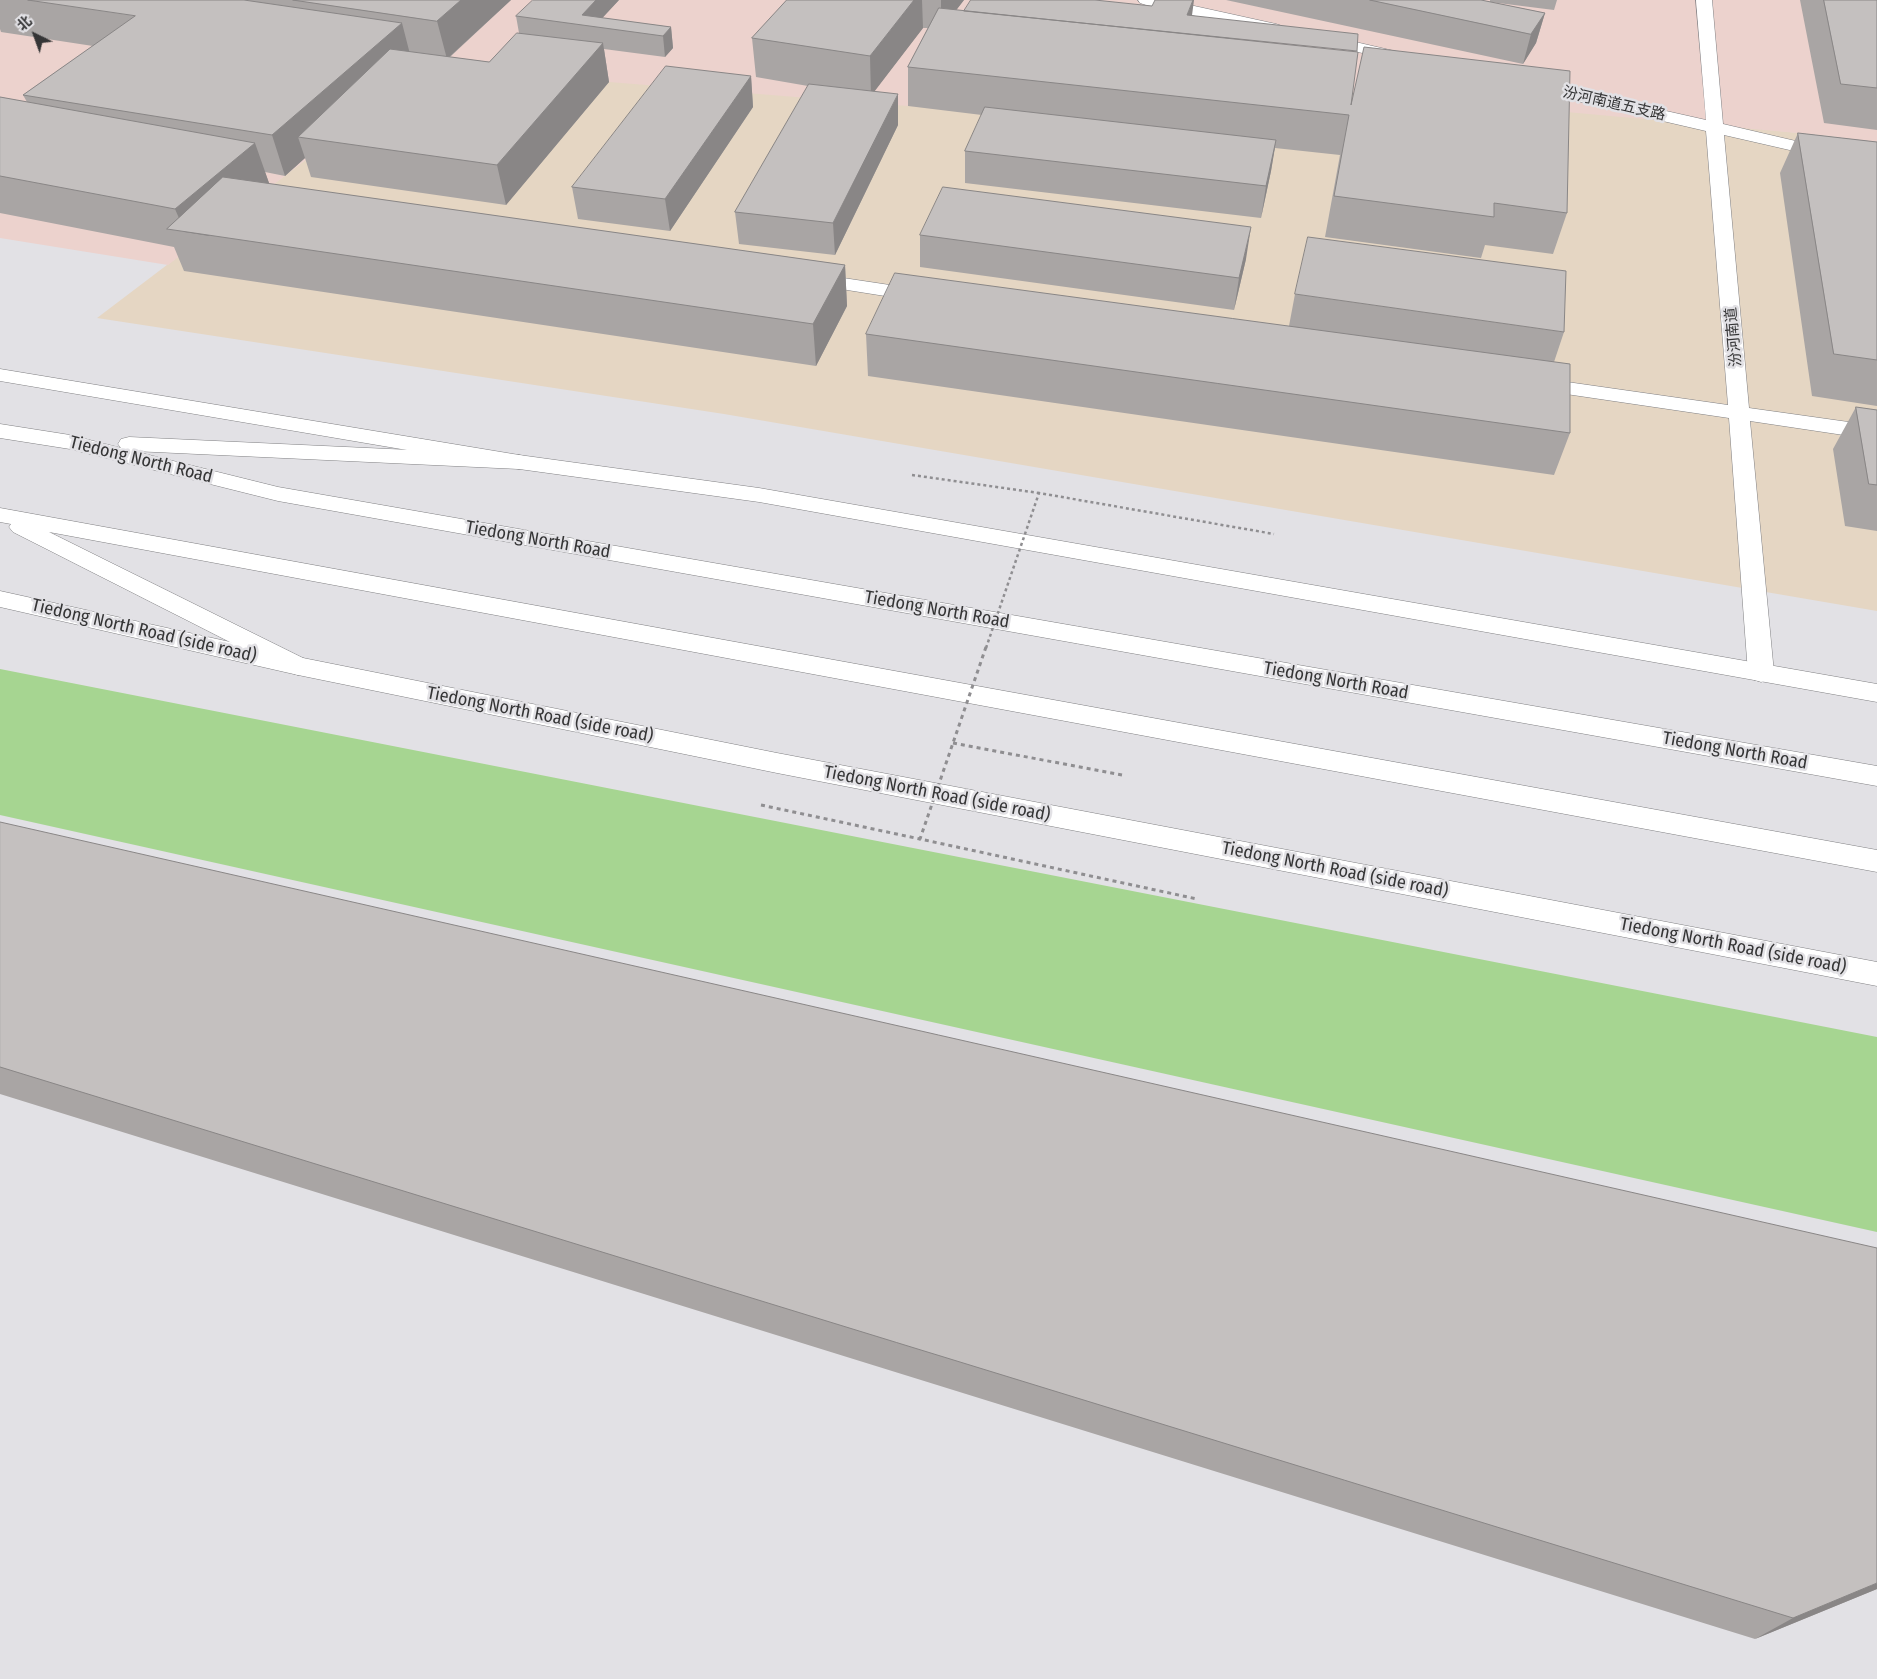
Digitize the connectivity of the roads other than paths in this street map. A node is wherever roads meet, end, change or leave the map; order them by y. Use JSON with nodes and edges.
{"nodes":[{"id":1,"x":1146,"y":0,"type":"edge"},
{"id":2,"x":1704,"y":0,"type":"edge"},
{"id":3,"x":1416,"y":60,"type":"edge"},
{"id":4,"x":1513,"y":82,"type":"edge"},
{"id":5,"x":1715,"y":127,"type":"junction"},
{"id":6,"x":1877,"y":164,"type":"edge"},
{"id":7,"x":792,"y":276,"type":"edge"},
{"id":8,"x":939,"y":298,"type":"edge"},
{"id":9,"x":0,"y":375,"type":"edge"},
{"id":10,"x":1513,"y":380,"type":"edge"},
{"id":11,"x":1740,"y":413,"type":"junction"},
{"id":12,"x":0,"y":431,"type":"edge"},
{"id":13,"x":1877,"y":433,"type":"edge"},
{"id":14,"x":70,"y":442,"type":"junction"},
{"id":15,"x":519,"y":462,"type":"junction"},
{"id":16,"x":0,"y":516,"type":"edge"},
{"id":17,"x":0,"y":599,"type":"edge"},
{"id":18,"x":298,"y":666,"type":"junction"},
{"id":19,"x":1761,"y":673,"type":"junction"},
{"id":20,"x":1877,"y":693,"type":"edge"},
{"id":21,"x":1877,"y":776,"type":"edge"},
{"id":22,"x":1877,"y":861,"type":"edge"},
{"id":23,"x":1877,"y":974,"type":"edge"}],
"edges":[{"from":1,"to":3,"type":"main road"},
{"from":2,"to":5,"type":"main road","name":"汾河南道"},
{"from":4,"to":5,"type":"main road","name":"汾河南道五支路"},
{"from":5,"to":6,"type":"main road","name":"汾河南道五支路"},
{"from":5,"to":11,"type":"main road","name":"汾河南道"},
{"from":7,"to":8,"type":"main road"},
{"from":9,"to":15,"type":"main road"},
{"from":10,"to":11,"type":"main road"},
{"from":11,"to":13,"type":"main road"},
{"from":11,"to":19,"type":"main road","name":"汾河南道"},
{"from":12,"to":14,"type":"main road","name":"Tiedong North Road"},
{"from":14,"to":15,"type":"main road"},
{"from":14,"to":21,"type":"main road","name":"Tiedong North Road"},
{"from":15,"to":19,"type":"main road"},
{"from":16,"to":18,"type":"main road"},
{"from":16,"to":22,"type":"main road"},
{"from":17,"to":18,"type":"main road","name":"Tiedong North Road (side road)"},
{"from":18,"to":23,"type":"main road","name":"Tiedong North Road (side road)"},
{"from":19,"to":20,"type":"main road"}]}
